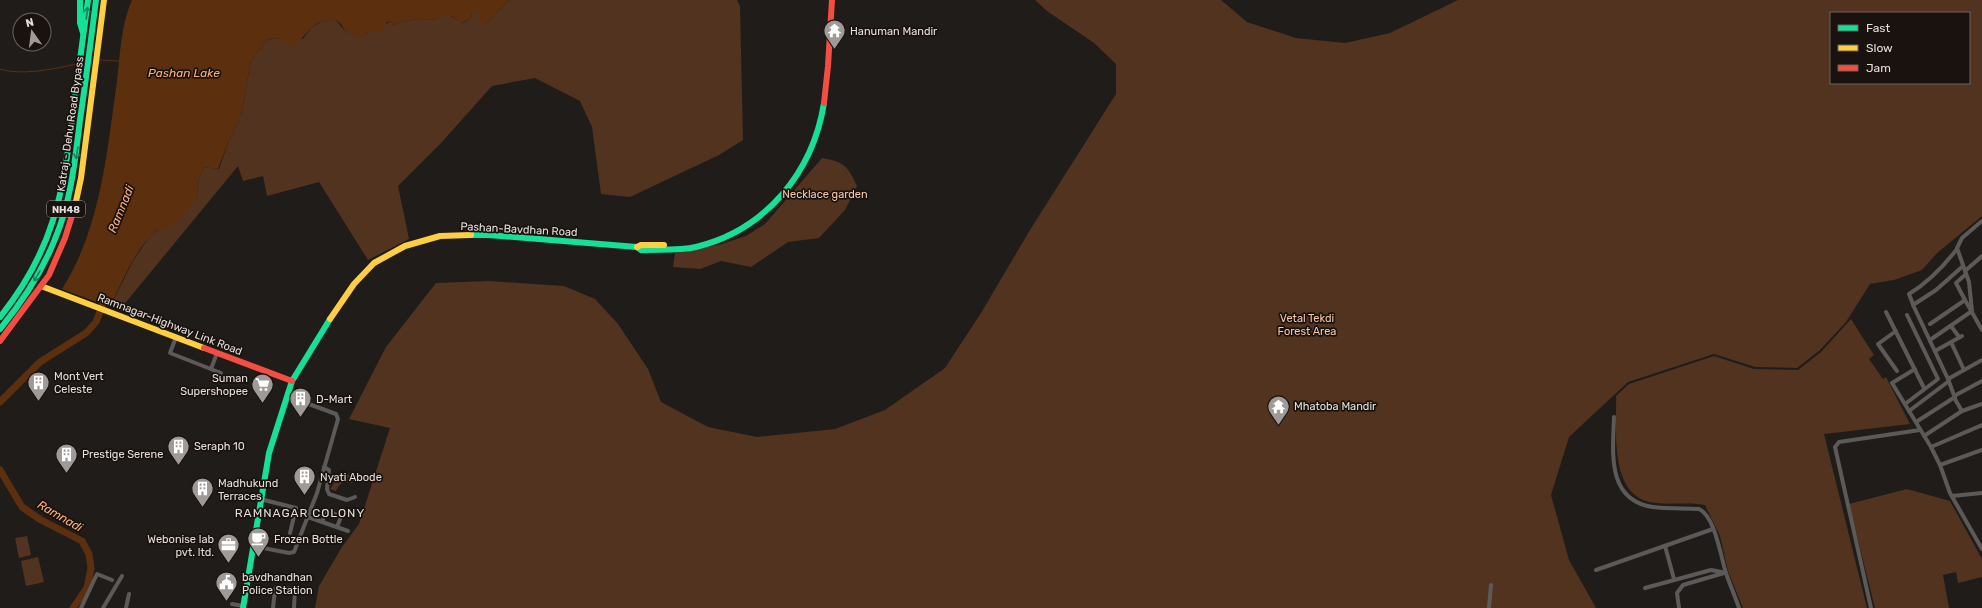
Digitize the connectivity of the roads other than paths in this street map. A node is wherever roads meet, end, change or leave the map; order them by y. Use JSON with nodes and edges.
{"nodes":[{"id":1,"x":80,"y":0,"type":"edge"},
{"id":2,"x":88,"y":0,"type":"edge"},
{"id":3,"x":96,"y":0,"type":"edge"},
{"id":4,"x":104,"y":0,"type":"edge"},
{"id":5,"x":832,"y":0,"type":"edge"},
{"id":6,"x":94,"y":20,"type":"junction"},
{"id":7,"x":101,"y":21,"type":"junction"},
{"id":8,"x":84,"y":37,"type":"junction"},
{"id":9,"x":94,"y":46,"type":"junction"},
{"id":10,"x":1982,"y":221,"type":"edge"},
{"id":11,"x":1957,"y":249,"type":"junction"},
{"id":12,"x":1982,"y":256,"type":"edge"},
{"id":13,"x":1963,"y":266,"type":"junction"},
{"id":14,"x":1966,"y":272,"type":"junction"},
{"id":15,"x":41,"y":286,"type":"junction"},
{"id":16,"x":1965,"y":300,"type":"junction"},
{"id":17,"x":1913,"y":305,"type":"junction"},
{"id":18,"x":1972,"y":311,"type":"junction"},
{"id":19,"x":1886,"y":312,"type":"dead end"},
{"id":20,"x":1907,"y":315,"type":"dead end"},
{"id":21,"x":0,"y":317,"type":"edge"},
{"id":22,"x":1930,"y":324,"type":"dead end"},
{"id":23,"x":1950,"y":326,"type":"junction"},
{"id":24,"x":0,"y":329,"type":"edge"},
{"id":25,"x":1982,"y":330,"type":"edge"},
{"id":26,"x":1896,"y":331,"type":"junction"},
{"id":27,"x":176,"y":337,"type":"junction"},
{"id":28,"x":1930,"y":340,"type":"junction"},
{"id":29,"x":0,"y":341,"type":"edge"},
{"id":30,"x":1951,"y":342,"type":"junction"},
{"id":31,"x":1935,"y":351,"type":"junction"},
{"id":32,"x":217,"y":353,"type":"junction"},
{"id":33,"x":1982,"y":360,"type":"edge"},
{"id":34,"x":211,"y":369,"type":"junction"},
{"id":35,"x":1915,"y":369,"type":"junction"},
{"id":36,"x":1964,"y":370,"type":"junction"},
{"id":37,"x":1897,"y":371,"type":"dead end"},
{"id":38,"x":221,"y":373,"type":"dead end"},
{"id":39,"x":1949,"y":380,"type":"junction"},
{"id":40,"x":292,"y":381,"type":"junction"},
{"id":41,"x":1982,"y":381,"type":"edge"},
{"id":42,"x":1924,"y":388,"type":"junction"},
{"id":43,"x":287,"y":396,"type":"junction"},
{"id":44,"x":1954,"y":397,"type":"junction"},
{"id":45,"x":1905,"y":404,"type":"junction"},
{"id":46,"x":1982,"y":404,"type":"edge"},
{"id":47,"x":1909,"y":410,"type":"junction"},
{"id":48,"x":1962,"y":411,"type":"junction"},
{"id":49,"x":1614,"y":417,"type":"dead end"},
{"id":50,"x":1916,"y":422,"type":"junction"},
{"id":51,"x":1982,"y":425,"type":"edge"},
{"id":52,"x":1920,"y":430,"type":"junction"},
{"id":53,"x":1924,"y":436,"type":"junction"},
{"id":54,"x":1931,"y":447,"type":"junction"},
{"id":55,"x":1982,"y":450,"type":"edge"},
{"id":56,"x":1940,"y":465,"type":"junction"},
{"id":57,"x":324,"y":467,"type":"junction"},
{"id":58,"x":1982,"y":493,"type":"edge"},
{"id":59,"x":1952,"y":496,"type":"junction"},
{"id":60,"x":355,"y":497,"type":"dead end"},
{"id":61,"x":260,"y":499,"type":"junction"},
{"id":62,"x":308,"y":517,"type":"junction"},
{"id":63,"x":322,"y":522,"type":"junction"},
{"id":64,"x":337,"y":527,"type":"junction"},
{"id":65,"x":1712,"y":529,"type":"junction"},
{"id":66,"x":348,"y":531,"type":"dead end"},
{"id":67,"x":290,"y":533,"type":"dead end"},
{"id":68,"x":252,"y":546,"type":"junction"},
{"id":69,"x":1665,"y":546,"type":"junction"},
{"id":70,"x":1982,"y":549,"type":"edge"},
{"id":71,"x":1596,"y":570,"type":"dead end"},
{"id":72,"x":1726,"y":573,"type":"junction"},
{"id":73,"x":122,"y":576,"type":"dead end"},
{"id":74,"x":112,"y":580,"type":"dead end"},
{"id":75,"x":1674,"y":580,"type":"junction"},
{"id":76,"x":1492,"y":585,"type":"dead end"},
{"id":77,"x":1645,"y":588,"type":"dead end"},
{"id":78,"x":129,"y":594,"type":"dead end"},
{"id":79,"x":232,"y":604,"type":"dead end"},
{"id":80,"x":243,"y":607,"type":"edge"},
{"id":81,"x":81,"y":608,"type":"edge"},
{"id":82,"x":103,"y":608,"type":"edge"},
{"id":83,"x":126,"y":608,"type":"edge"},
{"id":84,"x":273,"y":608,"type":"edge"},
{"id":85,"x":294,"y":608,"type":"edge"},
{"id":86,"x":1489,"y":608,"type":"edge"},
{"id":87,"x":1679,"y":608,"type":"edge"},
{"id":88,"x":1739,"y":608,"type":"edge"},
{"id":89,"x":1871,"y":608,"type":"edge"}],
"edges":[{"from":1,"to":8,"type":"main road"},
{"from":8,"to":2,"type":"main road","name":"Katraj - Dehu Road Bypass","number":"NH48","one_way":true},
{"from":3,"to":6,"type":"main road","name":"Katraj - Dehu Road Bypass","number":"NH48"},
{"from":4,"to":7,"type":"main road"},
{"from":5,"to":40,"type":"main road","name":"Pashan-Bavdhan Road"},
{"from":6,"to":7,"type":"main road"},
{"from":6,"to":9,"type":"main road","name":"Katraj - Dehu Road Bypass","number":"NH48"},
{"from":7,"to":9,"type":"main road"},
{"from":8,"to":21,"type":"main road","name":"Katraj - Dehu Road Bypass","number":"NH48"},
{"from":9,"to":15,"type":"main road"},
{"from":9,"to":24,"type":"main road","name":"Katraj - Dehu Road Bypass","number":"NH48","one_way":true},
{"from":10,"to":11,"type":"street"},
{"from":11,"to":13,"type":"street"},
{"from":11,"to":17,"type":"street"},
{"from":12,"to":14,"type":"street"},
{"from":13,"to":14,"type":"street"},
{"from":13,"to":17,"type":"street"},
{"from":14,"to":16,"type":"street"},
{"from":14,"to":18,"type":"street"},
{"from":15,"to":27,"type":"main road","name":"Ramnagar-Highway Link Road"},
{"from":15,"to":29,"type":"main road"},
{"from":16,"to":18,"type":"street"},
{"from":16,"to":22,"type":"street"},
{"from":17,"to":28,"type":"street"},
{"from":18,"to":23,"type":"street"},
{"from":18,"to":25,"type":"street"},
{"from":19,"to":26,"type":"street"},
{"from":20,"to":42,"type":"street"},
{"from":23,"to":28,"type":"street"},
{"from":23,"to":30,"type":"street"},
{"from":26,"to":35,"type":"street"},
{"from":26,"to":37,"type":"street"},
{"from":27,"to":32,"type":"main road","name":"Ramnagar-Highway Link Road"},
{"from":27,"to":34,"type":"street"},
{"from":28,"to":31,"type":"street"},
{"from":30,"to":31,"type":"street"},
{"from":30,"to":36,"type":"street"},
{"from":31,"to":39,"type":"street"},
{"from":32,"to":34,"type":"street"},
{"from":32,"to":40,"type":"main road","name":"Ramnagar-Highway Link Road"},
{"from":33,"to":36,"type":"street"},
{"from":34,"to":38,"type":"street"},
{"from":35,"to":42,"type":"street"},
{"from":35,"to":45,"type":"street"},
{"from":36,"to":39,"type":"street"},
{"from":39,"to":44,"type":"street"},
{"from":39,"to":47,"type":"street"},
{"from":40,"to":43,"type":"main road","name":"Pashan-Bavdhan Road"},
{"from":41,"to":44,"type":"street"},
{"from":42,"to":45,"type":"street"},
{"from":43,"to":57,"type":"street"},
{"from":43,"to":61,"type":"main road","name":"Pashan-Bavdhan Road"},
{"from":44,"to":48,"type":"street"},
{"from":44,"to":50,"type":"street"},
{"from":45,"to":47,"type":"street"},
{"from":46,"to":48,"type":"street"},
{"from":47,"to":50,"type":"street"},
{"from":48,"to":53,"type":"street"},
{"from":49,"to":65,"type":"street"},
{"from":50,"to":52,"type":"street"},
{"from":51,"to":54,"type":"street"},
{"from":52,"to":53,"type":"street"},
{"from":52,"to":89,"type":"street"},
{"from":53,"to":54,"type":"street"},
{"from":54,"to":56,"type":"street"},
{"from":55,"to":56,"type":"street"},
{"from":56,"to":59,"type":"street"},
{"from":57,"to":60,"type":"street"},
{"from":57,"to":62,"type":"street"},
{"from":58,"to":59,"type":"street"},
{"from":59,"to":70,"type":"street"},
{"from":61,"to":67,"type":"street"},
{"from":61,"to":68,"type":"main road","name":"Pashan-Bavdhan Road"},
{"from":62,"to":63,"type":"street"},
{"from":62,"to":68,"type":"street"},
{"from":63,"to":64,"type":"street"},
{"from":63,"to":64,"type":"street"},
{"from":64,"to":66,"type":"street"},
{"from":65,"to":69,"type":"street"},
{"from":65,"to":72,"type":"street"},
{"from":68,"to":80,"type":"main road","name":"Pashan-Bavdhan Road"},
{"from":69,"to":71,"type":"street"},
{"from":69,"to":75,"type":"street"},
{"from":72,"to":75,"type":"street"},
{"from":72,"to":87,"type":"street"},
{"from":72,"to":88,"type":"street"},
{"from":73,"to":82,"type":"street"},
{"from":74,"to":81,"type":"street"},
{"from":75,"to":77,"type":"street"},
{"from":76,"to":86,"type":"street"},
{"from":78,"to":83,"type":"street"},
{"from":79,"to":80,"type":"street"},
{"from":84,"to":85,"type":"street"}]}
